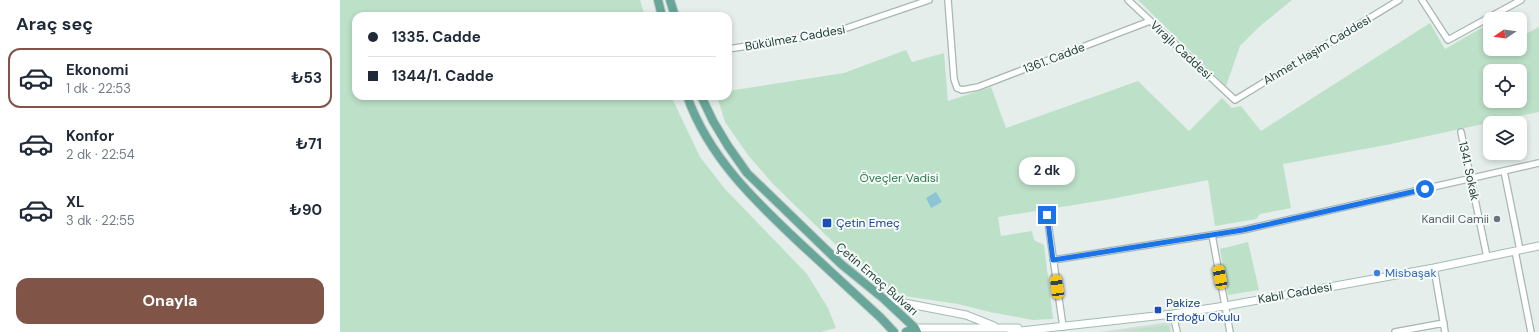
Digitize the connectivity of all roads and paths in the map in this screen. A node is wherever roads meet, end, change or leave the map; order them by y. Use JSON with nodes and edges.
{"nodes":[{"id":1,"x":658,"y":0,"type":"edge"},
{"id":2,"x":670,"y":0,"type":"edge"},
{"id":3,"x":928,"y":0,"type":"edge"},
{"id":4,"x":948,"y":0,"type":"edge"},
{"id":5,"x":1128,"y":0,"type":"edge"},
{"id":6,"x":1399,"y":0,"type":"edge"},
{"id":7,"x":1422,"y":0,"type":"edge"},
{"id":8,"x":1521,"y":0,"type":"edge"},
{"id":9,"x":661,"y":12,"type":"edge"},
{"id":10,"x":674,"y":12,"type":"edge"},
{"id":11,"x":1150,"y":21,"type":"junction"},
{"id":12,"x":732,"y":48,"type":"edge"},
{"id":13,"x":690,"y":100,"type":"edge"},
{"id":14,"x":703,"y":100,"type":"edge"},
{"id":15,"x":1235,"y":100,"type":"joint"},
{"id":16,"x":1461,"y":132,"type":"dead end"},
{"id":17,"x":1539,"y":163,"type":"edge"},
{"id":18,"x":1504,"y":171,"type":"junction"},
{"id":19,"x":1470,"y":178,"type":"junction"},
{"id":20,"x":1047,"y":215,"type":"dead end"},
{"id":21,"x":1212,"y":235,"type":"junction"},
{"id":22,"x":1539,"y":246,"type":"edge"},
{"id":23,"x":1518,"y":251,"type":"junction"},
{"id":24,"x":1487,"y":257,"type":"junction"},
{"id":25,"x":1053,"y":260,"type":"junction"},
{"id":26,"x":1434,"y":268,"type":"junction"},
{"id":27,"x":884,"y":299,"type":"junction"},
{"id":28,"x":1225,"y":306,"type":"junction"},
{"id":29,"x":1174,"y":314,"type":"junction"},
{"id":30,"x":1444,"y":323,"type":"junction"},
{"id":31,"x":1062,"y":327,"type":"junction"},
{"id":32,"x":998,"y":328,"type":"junction"},
{"id":33,"x":916,"y":330,"type":"edge"},
{"id":34,"x":1050,"y":330,"type":"edge"},
{"id":35,"x":894,"y":332,"type":"edge"},
{"id":36,"x":906,"y":332,"type":"edge"},
{"id":37,"x":1011,"y":332,"type":"edge"},
{"id":38,"x":1177,"y":332,"type":"edge"},
{"id":39,"x":1230,"y":332,"type":"edge"},
{"id":40,"x":1394,"y":332,"type":"edge"},
{"id":41,"x":1445,"y":332,"type":"edge"},
{"id":42,"x":1531,"y":332,"type":"edge"}],
"edges":[{"from":1,"to":9,"type":"main road"},
{"from":2,"to":10,"type":"main road"},
{"from":3,"to":12,"type":"street","name":"Bükülmez Caddesi"},
{"from":4,"to":11,"type":"street","name":"1361. Cadde"},
{"from":5,"to":11,"type":"street","name":"Virajlı Caddesi"},
{"from":6,"to":15,"type":"street","name":"Ahmet Haşim Caddesi"},
{"from":7,"to":8,"type":"street"},
{"from":11,"to":15,"type":"street","name":"Virajlı Caddesi"},
{"from":13,"to":35,"type":"main road","name":"Çetin Emeç Bulvarı"},
{"from":14,"to":27,"type":"main road","name":"Çetin Emeç Bulvarı"},
{"from":16,"to":19,"type":"street","name":"1341. Sokak"},
{"from":17,"to":18,"type":"street"},
{"from":18,"to":19,"type":"street"},
{"from":18,"to":23,"type":"street"},
{"from":19,"to":21,"type":"street"},
{"from":19,"to":24,"type":"street","name":"1341. Sokak"},
{"from":20,"to":25,"type":"street"},
{"from":21,"to":25,"type":"street"},
{"from":21,"to":28,"type":"street"},
{"from":22,"to":23,"type":"main road","name":"Kabil Caddesi"},
{"from":23,"to":24,"type":"main road","name":"Kabil Caddesi"},
{"from":23,"to":42,"type":"street"},
{"from":24,"to":26,"type":"main road","name":"Kabil Caddesi"},
{"from":25,"to":31,"type":"street"},
{"from":26,"to":28,"type":"main road","name":"Kabil Caddesi"},
{"from":26,"to":30,"type":"street"},
{"from":27,"to":32,"type":"main road"},
{"from":27,"to":33,"type":"main road","name":"Çetin Emeç Bulvarı"},
{"from":28,"to":29,"type":"main road","name":"Kabil Caddesi"},
{"from":28,"to":39,"type":"street"},
{"from":29,"to":31,"type":"main road","name":"Kabil Caddesi"},
{"from":29,"to":38,"type":"street"},
{"from":30,"to":40,"type":"street"},
{"from":30,"to":41,"type":"street"},
{"from":31,"to":34,"type":"main road","name":"Kabil Caddesi"},
{"from":32,"to":33,"type":"main road","name":"Kabil Caddesi"},
{"from":32,"to":34,"type":"main road","name":"Kabil Caddesi"},
{"from":33,"to":36,"type":"main road"},
{"from":34,"to":37,"type":"main road","name":"Kabil Caddesi"}]}
